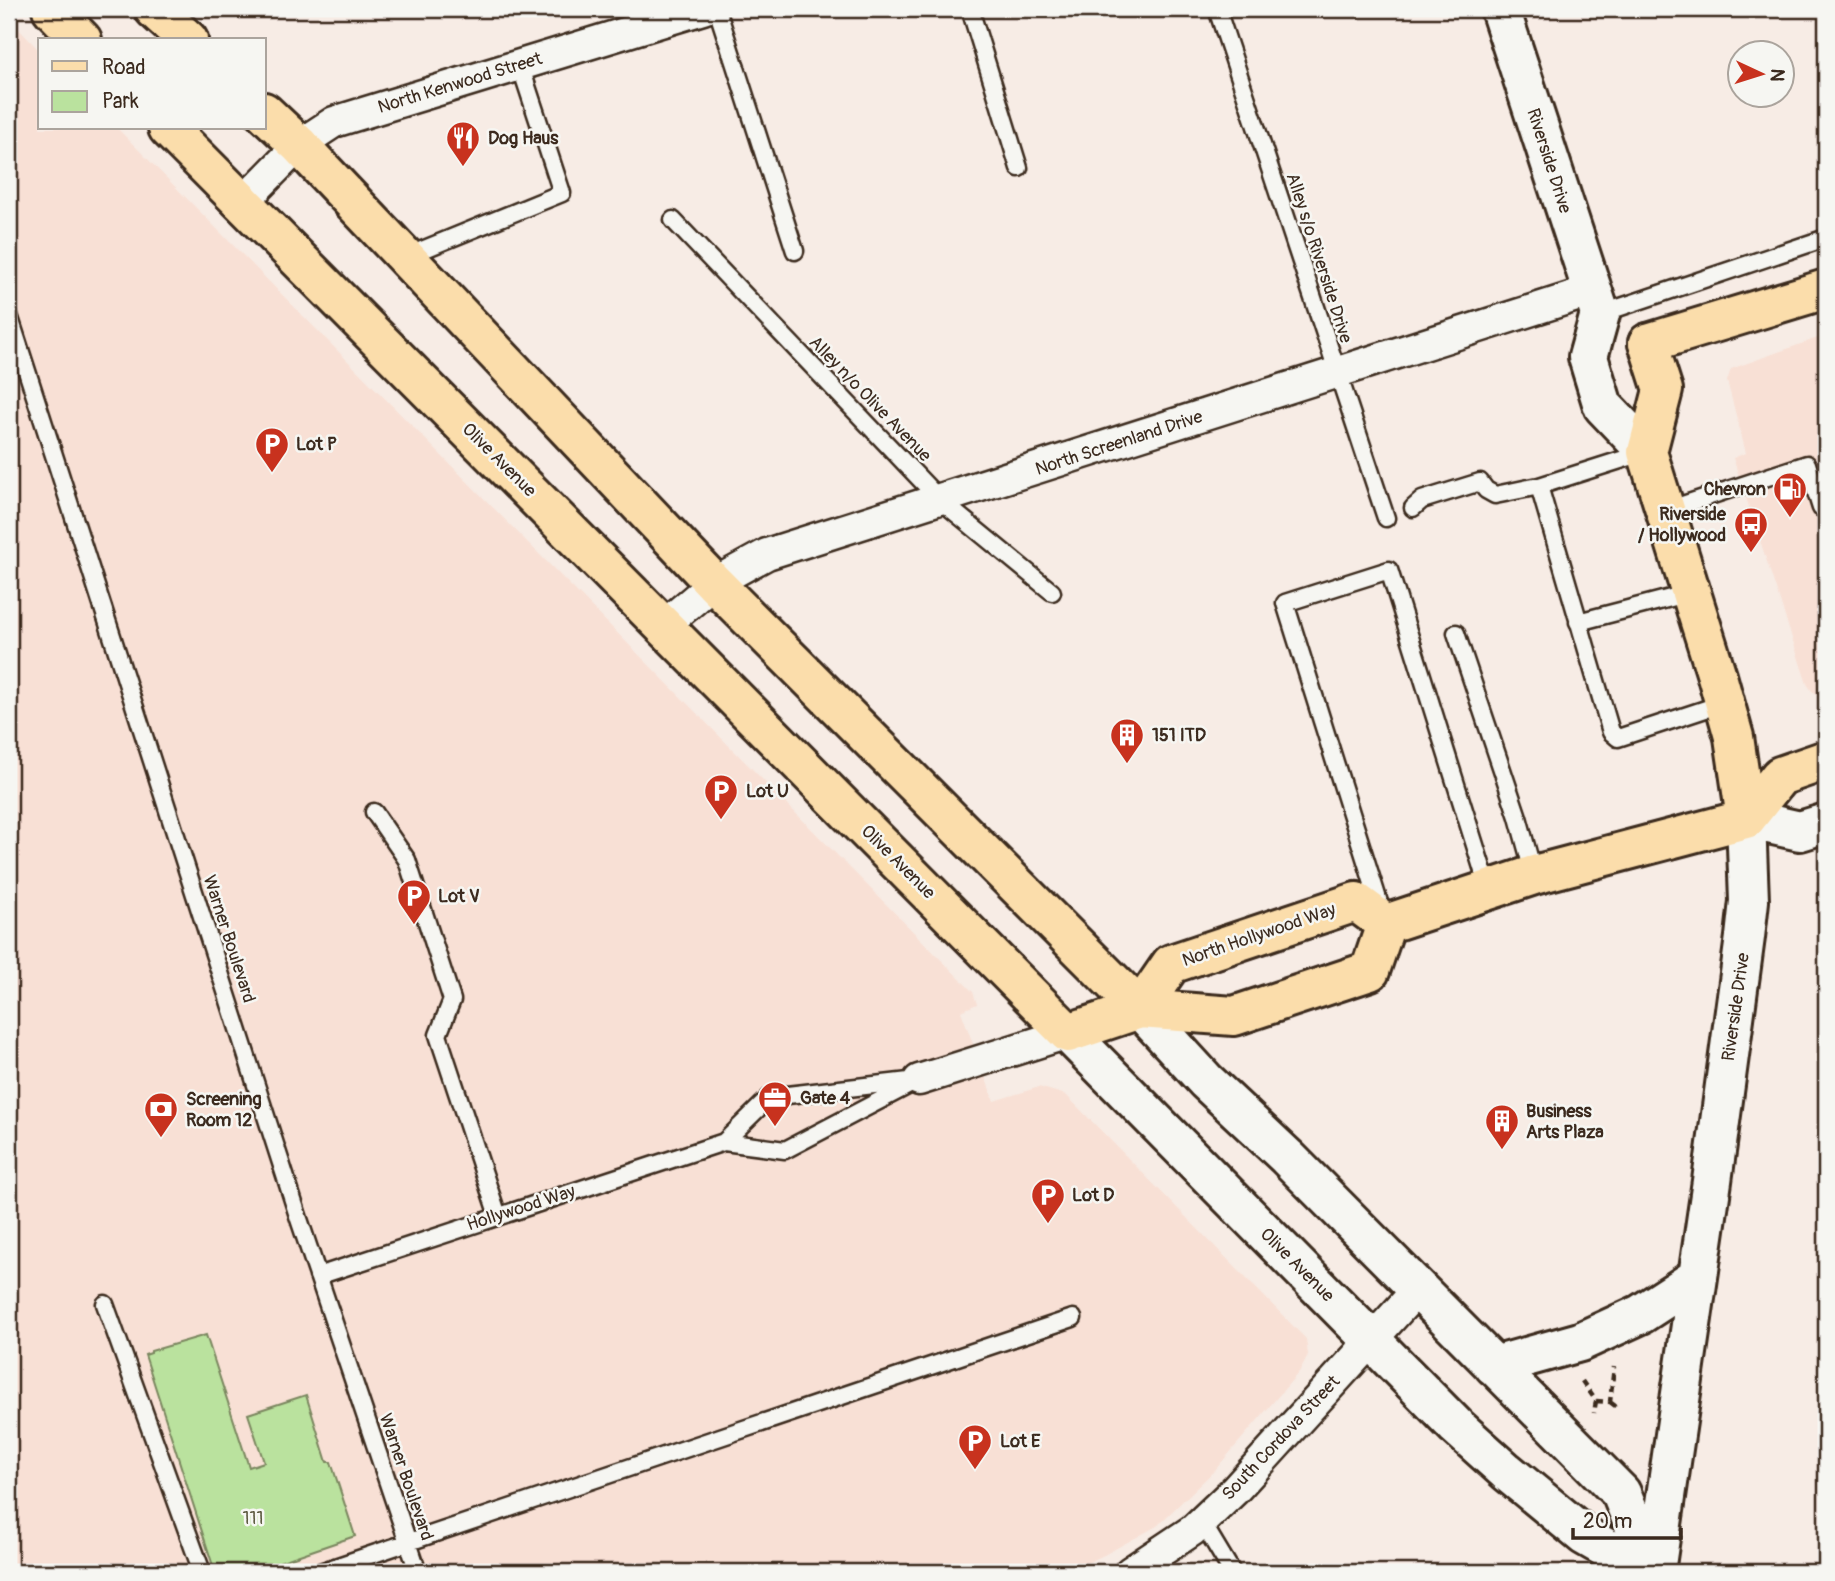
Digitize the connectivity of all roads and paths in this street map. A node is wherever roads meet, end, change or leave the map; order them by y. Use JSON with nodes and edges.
{"nodes":[{"id":1,"x":52,"y":9,"type":"edge"},
{"id":2,"x":154,"y":9,"type":"edge"},
{"id":3,"x":703,"y":9,"type":"edge"},
{"id":4,"x":717,"y":9,"type":"edge"},
{"id":5,"x":970,"y":9,"type":"edge"},
{"id":6,"x":1217,"y":9,"type":"edge"},
{"id":7,"x":1500,"y":9,"type":"edge"},
{"id":8,"x":80,"y":38,"type":"edge"},
{"id":9,"x":186,"y":38,"type":"edge"},
{"id":10,"x":520,"y":65,"type":"junction"},
{"id":11,"x":266,"y":114,"type":"edge"},
{"id":12,"x":170,"y":130,"type":"edge"},
{"id":13,"x":299,"y":145,"type":"junction"},
{"id":14,"x":1019,"y":167,"type":"dead end"},
{"id":15,"x":243,"y":202,"type":"junction"},
{"id":16,"x":673,"y":220,"type":"dead end"},
{"id":17,"x":1826,"y":238,"type":"edge"},
{"id":18,"x":795,"y":251,"type":"dead end"},
{"id":19,"x":405,"y":257,"type":"junction"},
{"id":20,"x":1826,"y":289,"type":"edge"},
{"id":21,"x":1596,"y":302,"type":"junction"},
{"id":22,"x":9,"y":316,"type":"edge"},
{"id":23,"x":1648,"y":343,"type":"junction"},
{"id":24,"x":1337,"y":373,"type":"junction"},
{"id":25,"x":1647,"y":452,"type":"junction"},
{"id":26,"x":1539,"y":486,"type":"junction"},
{"id":27,"x":940,"y":500,"type":"junction"},
{"id":28,"x":1413,"y":508,"type":"dead end"},
{"id":29,"x":1821,"y":508,"type":"dead end"},
{"id":30,"x":1664,"y":511,"type":"junction"},
{"id":31,"x":1385,"y":519,"type":"dead end"},
{"id":32,"x":714,"y":583,"type":"junction"},
{"id":33,"x":1052,"y":592,"type":"dead end"},
{"id":34,"x":1690,"y":593,"type":"junction"},
{"id":35,"x":1578,"y":622,"type":"junction"},
{"id":36,"x":662,"y":626,"type":"junction"},
{"id":37,"x":1456,"y":633,"type":"dead end"},
{"id":38,"x":1724,"y":703,"type":"junction"},
{"id":39,"x":1826,"y":760,"type":"edge"},
{"id":40,"x":374,"y":812,"type":"dead end"},
{"id":41,"x":1746,"y":819,"type":"junction"},
{"id":42,"x":1826,"y":823,"type":"edge"},
{"id":43,"x":1534,"y":875,"type":"junction"},
{"id":44,"x":1489,"y":890,"type":"junction"},
{"id":45,"x":1386,"y":924,"type":"junction"},
{"id":46,"x":1140,"y":1009,"type":"junction"},
{"id":47,"x":1068,"y":1033,"type":"junction"},
{"id":48,"x":919,"y":1080,"type":"junction"},
{"id":49,"x":724,"y":1142,"type":"junction"},
{"id":50,"x":498,"y":1216,"type":"junction"},
{"id":51,"x":318,"y":1276,"type":"junction"},
{"id":52,"x":1699,"y":1277,"type":"junction"},
{"id":53,"x":1418,"y":1289,"type":"junction"},
{"id":54,"x":105,"y":1304,"type":"dead end"},
{"id":55,"x":1073,"y":1318,"type":"dead end"},
{"id":56,"x":1371,"y":1340,"type":"junction"},
{"id":57,"x":1494,"y":1366,"type":"junction"},
{"id":58,"x":1614,"y":1366,"type":"dead end"},
{"id":59,"x":1575,"y":1370,"type":"dead end"},
{"id":60,"x":1596,"y":1402,"type":"junction"},
{"id":61,"x":1610,"y":1402,"type":"junction"},
{"id":62,"x":1618,"y":1408,"type":"dead end"},
{"id":63,"x":1594,"y":1413,"type":"dead end"},
{"id":64,"x":1202,"y":1522,"type":"junction"},
{"id":65,"x":407,"y":1542,"type":"junction"},
{"id":66,"x":202,"y":1572,"type":"edge"},
{"id":67,"x":320,"y":1572,"type":"edge"},
{"id":68,"x":418,"y":1572,"type":"edge"},
{"id":69,"x":1130,"y":1572,"type":"edge"},
{"id":70,"x":1232,"y":1572,"type":"edge"},
{"id":71,"x":1652,"y":1572,"type":"edge"}],
"edges":[{"from":1,"to":8,"type":"main road"},
{"from":2,"to":9,"type":"main road"},
{"from":3,"to":10,"type":"street","name":"North Kenwood Street"},
{"from":4,"to":18,"type":"lane"},
{"from":5,"to":14,"type":"lane"},
{"from":6,"to":24,"type":"lane","name":"Alley s/o Riverside Drive"},
{"from":7,"to":21,"type":"main road","name":"Riverside Drive"},
{"from":10,"to":13,"type":"street","name":"North Kenwood Street"},
{"from":10,"to":19,"type":"lane"},
{"from":11,"to":13,"type":"main road"},
{"from":12,"to":15,"type":"main road","name":"Olive Avenue"},
{"from":13,"to":15,"type":"street","name":"North Kenwood Street"},
{"from":13,"to":19,"type":"main road"},
{"from":15,"to":36,"type":"main road","name":"Olive Avenue"},
{"from":16,"to":27,"type":"lane","name":"Alley n/o Olive Avenue"},
{"from":17,"to":21,"type":"lane"},
{"from":19,"to":32,"type":"main road"},
{"from":20,"to":23,"type":"main road"},
{"from":21,"to":23,"type":"main road"},
{"from":21,"to":24,"type":"street","name":"North Screenland Drive"},
{"from":21,"to":25,"type":"main road","name":"Riverside Drive"},
{"from":22,"to":51,"type":"lane","name":"Warner Boulevard"},
{"from":23,"to":25,"type":"main road"},
{"from":24,"to":27,"type":"street","name":"North Screenland Drive"},
{"from":24,"to":31,"type":"lane","name":"Alley s/o Riverside Drive"},
{"from":25,"to":26,"type":"lane"},
{"from":25,"to":30,"type":"main road","name":"Riverside Drive"},
{"from":26,"to":28,"type":"lane"},
{"from":26,"to":35,"type":"lane"},
{"from":27,"to":32,"type":"street","name":"North Screenland Drive"},
{"from":27,"to":33,"type":"lane","name":"Alley n/o Olive Avenue"},
{"from":29,"to":30,"type":"lane"},
{"from":30,"to":34,"type":"main road","name":"Riverside Drive"},
{"from":32,"to":36,"type":"street","name":"North Screenland Drive"},
{"from":32,"to":46,"type":"main road"},
{"from":34,"to":35,"type":"lane"},
{"from":34,"to":38,"type":"main road","name":"Riverside Drive"},
{"from":35,"to":38,"type":"lane"},
{"from":36,"to":47,"type":"main road","name":"Olive Avenue"},
{"from":37,"to":43,"type":"lane"},
{"from":38,"to":41,"type":"main road","name":"Riverside Drive"},
{"from":39,"to":41,"type":"main road"},
{"from":40,"to":50,"type":"lane"},
{"from":41,"to":42,"type":"main road"},
{"from":41,"to":43,"type":"main road"},
{"from":41,"to":52,"type":"main road","name":"Riverside Drive"},
{"from":43,"to":44,"type":"main road"},
{"from":44,"to":45,"type":"main road"},
{"from":44,"to":45,"type":"lane"},
{"from":45,"to":46,"type":"main road","name":"North Hollywood Way"},
{"from":45,"to":46,"type":"main road"},
{"from":46,"to":47,"type":"main road"},
{"from":46,"to":53,"type":"main road"},
{"from":47,"to":48,"type":"street","name":"Hollywood Way"},
{"from":47,"to":56,"type":"main road","name":"Olive Avenue"},
{"from":48,"to":49,"type":"lane","name":"Hollywood Way"},
{"from":48,"to":49,"type":"lane","name":"Hollywood Way"},
{"from":49,"to":50,"type":"lane","name":"Hollywood Way"},
{"from":50,"to":51,"type":"lane","name":"Hollywood Way"},
{"from":51,"to":65,"type":"lane","name":"Warner Boulevard"},
{"from":52,"to":57,"type":"main road"},
{"from":52,"to":71,"type":"main road","name":"Riverside Drive"},
{"from":53,"to":56,"type":"street","name":"South Cordova Street"},
{"from":53,"to":57,"type":"main road"},
{"from":54,"to":66,"type":"lane"},
{"from":55,"to":65,"type":"lane"},
{"from":56,"to":64,"type":"street","name":"South Cordova Street"},
{"from":56,"to":71,"type":"main road","name":"Olive Avenue"},
{"from":57,"to":71,"type":"main road"},
{"from":58,"to":61,"type":"path"},
{"from":59,"to":60,"type":"path"},
{"from":60,"to":61,"type":"path"},
{"from":60,"to":63,"type":"path"},
{"from":61,"to":62,"type":"path"},
{"from":64,"to":69,"type":"street","name":"South Cordova Street"},
{"from":64,"to":70,"type":"lane"},
{"from":65,"to":67,"type":"lane"},
{"from":65,"to":68,"type":"lane","name":"Warner Boulevard"}]}
